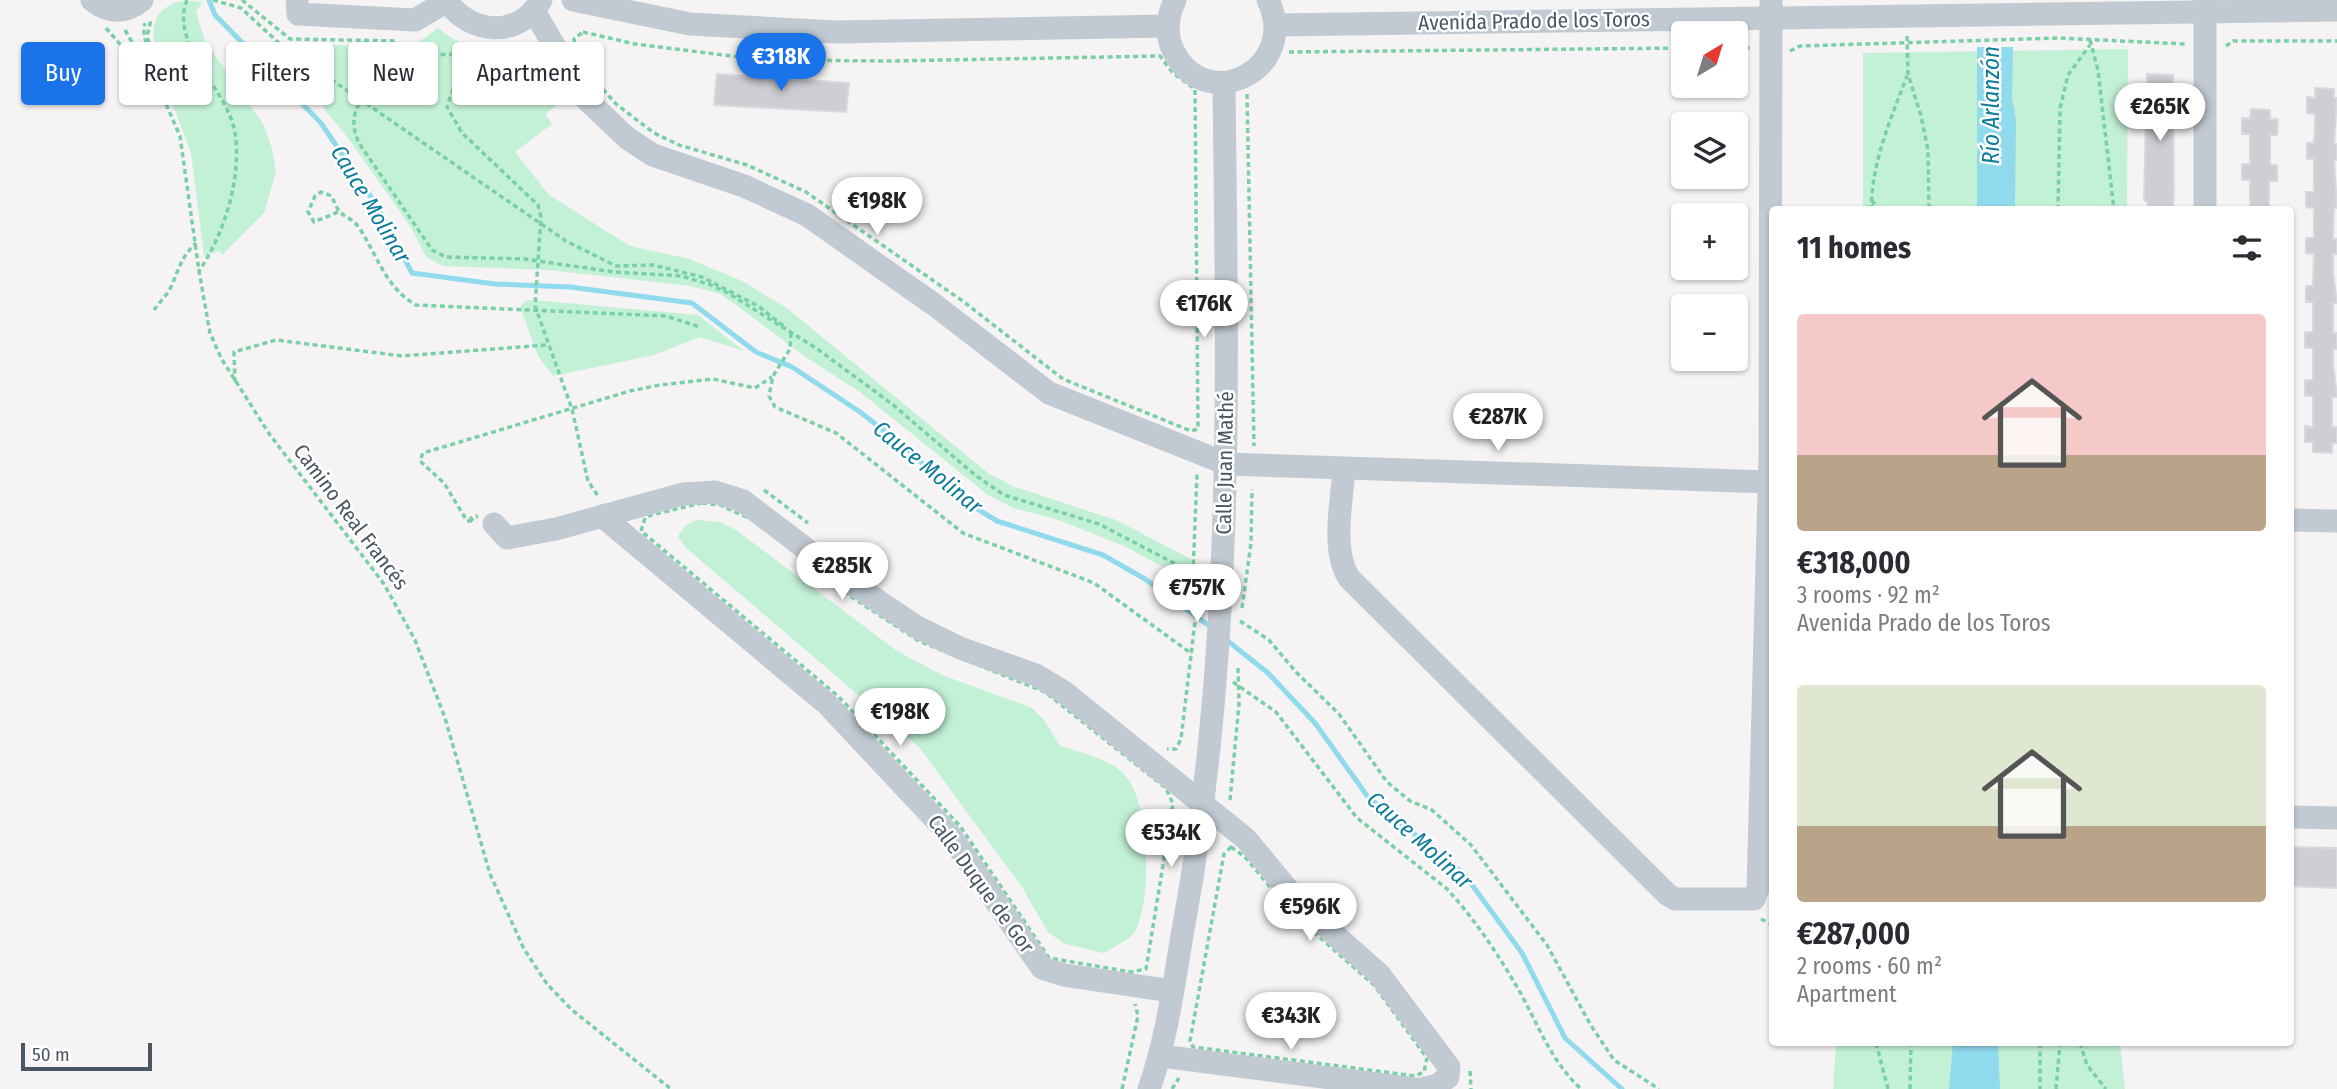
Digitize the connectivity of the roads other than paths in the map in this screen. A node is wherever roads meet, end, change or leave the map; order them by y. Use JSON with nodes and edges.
{"nodes":[{"id":1,"x":297,"y":0,"type":"edge"},
{"id":2,"x":573,"y":0,"type":"edge"},
{"id":3,"x":1175,"y":0,"type":"edge"},
{"id":4,"x":1268,"y":0,"type":"edge"},
{"id":5,"x":447,"y":1,"type":"edge"},
{"id":6,"x":100,"y":5,"type":"edge"},
{"id":7,"x":538,"y":6,"type":"edge"},
{"id":8,"x":2205,"y":6,"type":"edge"},
{"id":9,"x":148,"y":9,"type":"edge"},
{"id":10,"x":1771,"y":9,"type":"edge"},
{"id":11,"x":2337,"y":10,"type":"edge"},
{"id":12,"x":1276,"y":25,"type":"junction"},
{"id":13,"x":1167,"y":26,"type":"junction"},
{"id":14,"x":1224,"y":83,"type":"junction"},
{"id":15,"x":1770,"y":206,"type":"edge"},
{"id":16,"x":2205,"y":206,"type":"edge"},
{"id":17,"x":1227,"y":464,"type":"junction"},
{"id":18,"x":1344,"y":469,"type":"junction"},
{"id":19,"x":1769,"y":482,"type":"joint"},
{"id":20,"x":602,"y":516,"type":"junction"},
{"id":21,"x":2294,"y":520,"type":"edge"},
{"id":22,"x":2337,"y":521,"type":"edge"},
{"id":23,"x":481,"y":526,"type":"road end"},
{"id":24,"x":1202,"y":804,"type":"junction"},
{"id":25,"x":2294,"y":817,"type":"edge"},
{"id":26,"x":2337,"y":818,"type":"edge"},
{"id":27,"x":1172,"y":991,"type":"junction"},
{"id":28,"x":1161,"y":1056,"type":"junction"},
{"id":29,"x":1149,"y":1089,"type":"edge"},
{"id":30,"x":1415,"y":1089,"type":"edge"},
{"id":31,"x":1422,"y":1089,"type":"edge"}],
"edges":[{"from":1,"to":5,"type":"street"},
{"from":2,"to":13,"type":"street"},
{"from":3,"to":13,"type":"street"},
{"from":4,"to":12,"type":"street"},
{"from":5,"to":7,"type":"street"},
{"from":6,"to":9,"type":"street"},
{"from":7,"to":17,"type":"street"},
{"from":8,"to":10,"type":"street","name":"Avenida Prado de los Toros"},
{"from":8,"to":11,"type":"street","name":"Avenida Prado de los Toros"},
{"from":8,"to":16,"type":"street"},
{"from":10,"to":12,"type":"street","name":"Avenida Prado de los Toros"},
{"from":10,"to":15,"type":"street"},
{"from":12,"to":14,"type":"street"},
{"from":13,"to":14,"type":"street"},
{"from":14,"to":17,"type":"street","name":"Calle Juan Mathé"},
{"from":17,"to":18,"type":"street"},
{"from":17,"to":24,"type":"street","name":"Calle Juan Mathé"},
{"from":18,"to":19,"type":"street"},
{"from":18,"to":19,"type":"street"},
{"from":20,"to":23,"type":"street"},
{"from":20,"to":24,"type":"street"},
{"from":20,"to":27,"type":"street","name":"Calle Duque de Gor"},
{"from":21,"to":22,"type":"street"},
{"from":24,"to":27,"type":"street","name":"Calle Juan Mathé"},
{"from":24,"to":31,"type":"street"},
{"from":25,"to":26,"type":"street"},
{"from":27,"to":28,"type":"street","name":"Calle Juan Mathé"},
{"from":28,"to":29,"type":"street","name":"Calle Juan Mathé"},
{"from":28,"to":30,"type":"street"}]}
